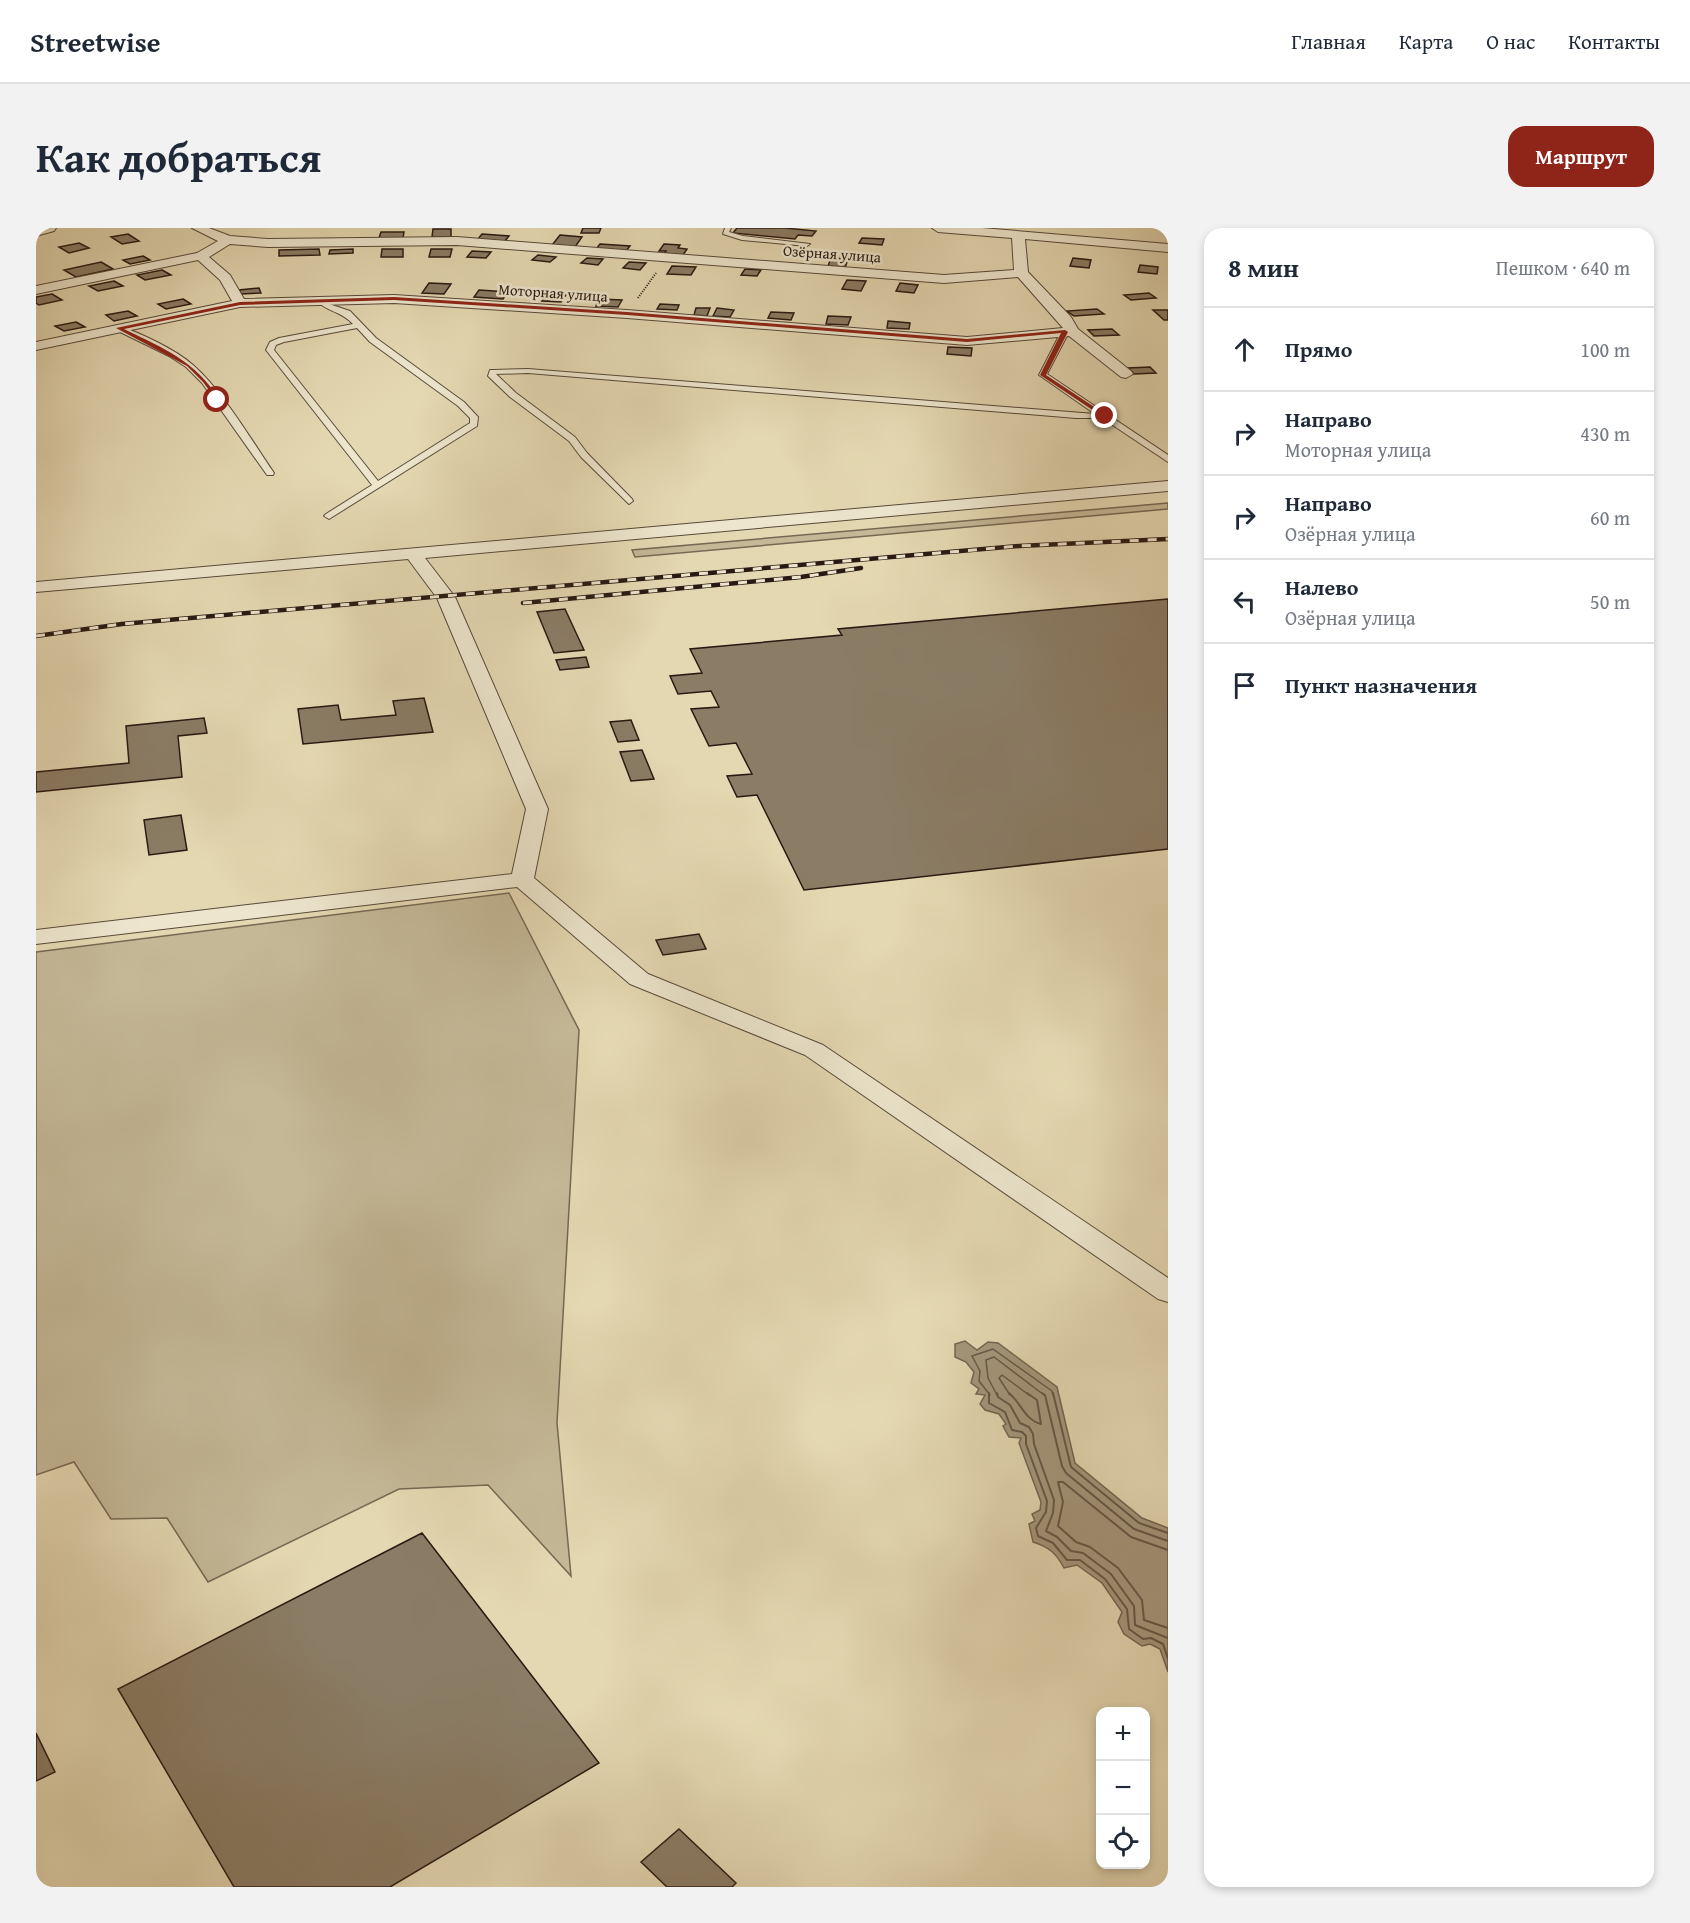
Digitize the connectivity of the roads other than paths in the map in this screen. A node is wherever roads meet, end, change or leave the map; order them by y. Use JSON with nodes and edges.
{"nodes":[{"id":1,"x":50,"y":228,"type":"edge"},
{"id":2,"x":198,"y":228,"type":"edge"},
{"id":3,"x":728,"y":228,"type":"edge"},
{"id":4,"x":938,"y":228,"type":"edge"},
{"id":5,"x":36,"y":232,"type":"edge"},
{"id":6,"x":1018,"y":236,"type":"junction"},
{"id":7,"x":228,"y":240,"type":"junction"},
{"id":8,"x":807,"y":244,"type":"dead end"},
{"id":9,"x":1168,"y":249,"type":"edge"},
{"id":10,"x":201,"y":256,"type":"junction"},
{"id":11,"x":1021,"y":273,"type":"junction"},
{"id":12,"x":36,"y":290,"type":"edge"},
{"id":13,"x":320,"y":300,"type":"junction"},
{"id":14,"x":240,"y":303,"type":"junction"},
{"id":15,"x":359,"y":325,"type":"junction"},
{"id":16,"x":119,"y":328,"type":"junction"},
{"id":17,"x":1068,"y":331,"type":"junction"},
{"id":18,"x":36,"y":346,"type":"edge"},
{"id":19,"x":1126,"y":374,"type":"dead end"},
{"id":20,"x":1105,"y":416,"type":"junction"},
{"id":21,"x":1168,"y":459,"type":"edge"},
{"id":22,"x":270,"y":473,"type":"dead end"},
{"id":23,"x":377,"y":485,"type":"junction"},
{"id":24,"x":1168,"y":486,"type":"edge"},
{"id":25,"x":629,"y":501,"type":"dead end"},
{"id":26,"x":329,"y":516,"type":"dead end"},
{"id":27,"x":414,"y":555,"type":"junction"},
{"id":28,"x":36,"y":587,"type":"edge"},
{"id":29,"x":522,"y":880,"type":"junction"},
{"id":30,"x":36,"y":937,"type":"edge"},
{"id":31,"x":1168,"y":1292,"type":"edge"}],
"edges":[{"from":1,"to":5,"type":"street"},
{"from":2,"to":7,"type":"street","name":"Озёрная улица"},
{"from":3,"to":8,"type":"lane"},
{"from":4,"to":6,"type":"street"},
{"from":6,"to":9,"type":"street"},
{"from":6,"to":11,"type":"street"},
{"from":7,"to":10,"type":"street"},
{"from":7,"to":11,"type":"street","name":"Озёрная улица"},
{"from":10,"to":12,"type":"street"},
{"from":10,"to":14,"type":"street"},
{"from":11,"to":17,"type":"street"},
{"from":13,"to":14,"type":"street","name":"Моторная улица"},
{"from":13,"to":15,"type":"lane"},
{"from":13,"to":17,"type":"street","name":"Моторная улица"},
{"from":14,"to":16,"type":"street","name":"Моторная улица"},
{"from":15,"to":23,"type":"lane"},
{"from":15,"to":23,"type":"lane"},
{"from":16,"to":18,"type":"street","name":"Моторная улица"},
{"from":16,"to":22,"type":"lane"},
{"from":17,"to":19,"type":"street"},
{"from":17,"to":20,"type":"lane"},
{"from":20,"to":21,"type":"lane"},
{"from":20,"to":25,"type":"lane"},
{"from":23,"to":26,"type":"lane"},
{"from":24,"to":27,"type":"street"},
{"from":27,"to":28,"type":"street"},
{"from":27,"to":29,"type":"street"},
{"from":29,"to":30,"type":"street"},
{"from":29,"to":31,"type":"street"}]}
